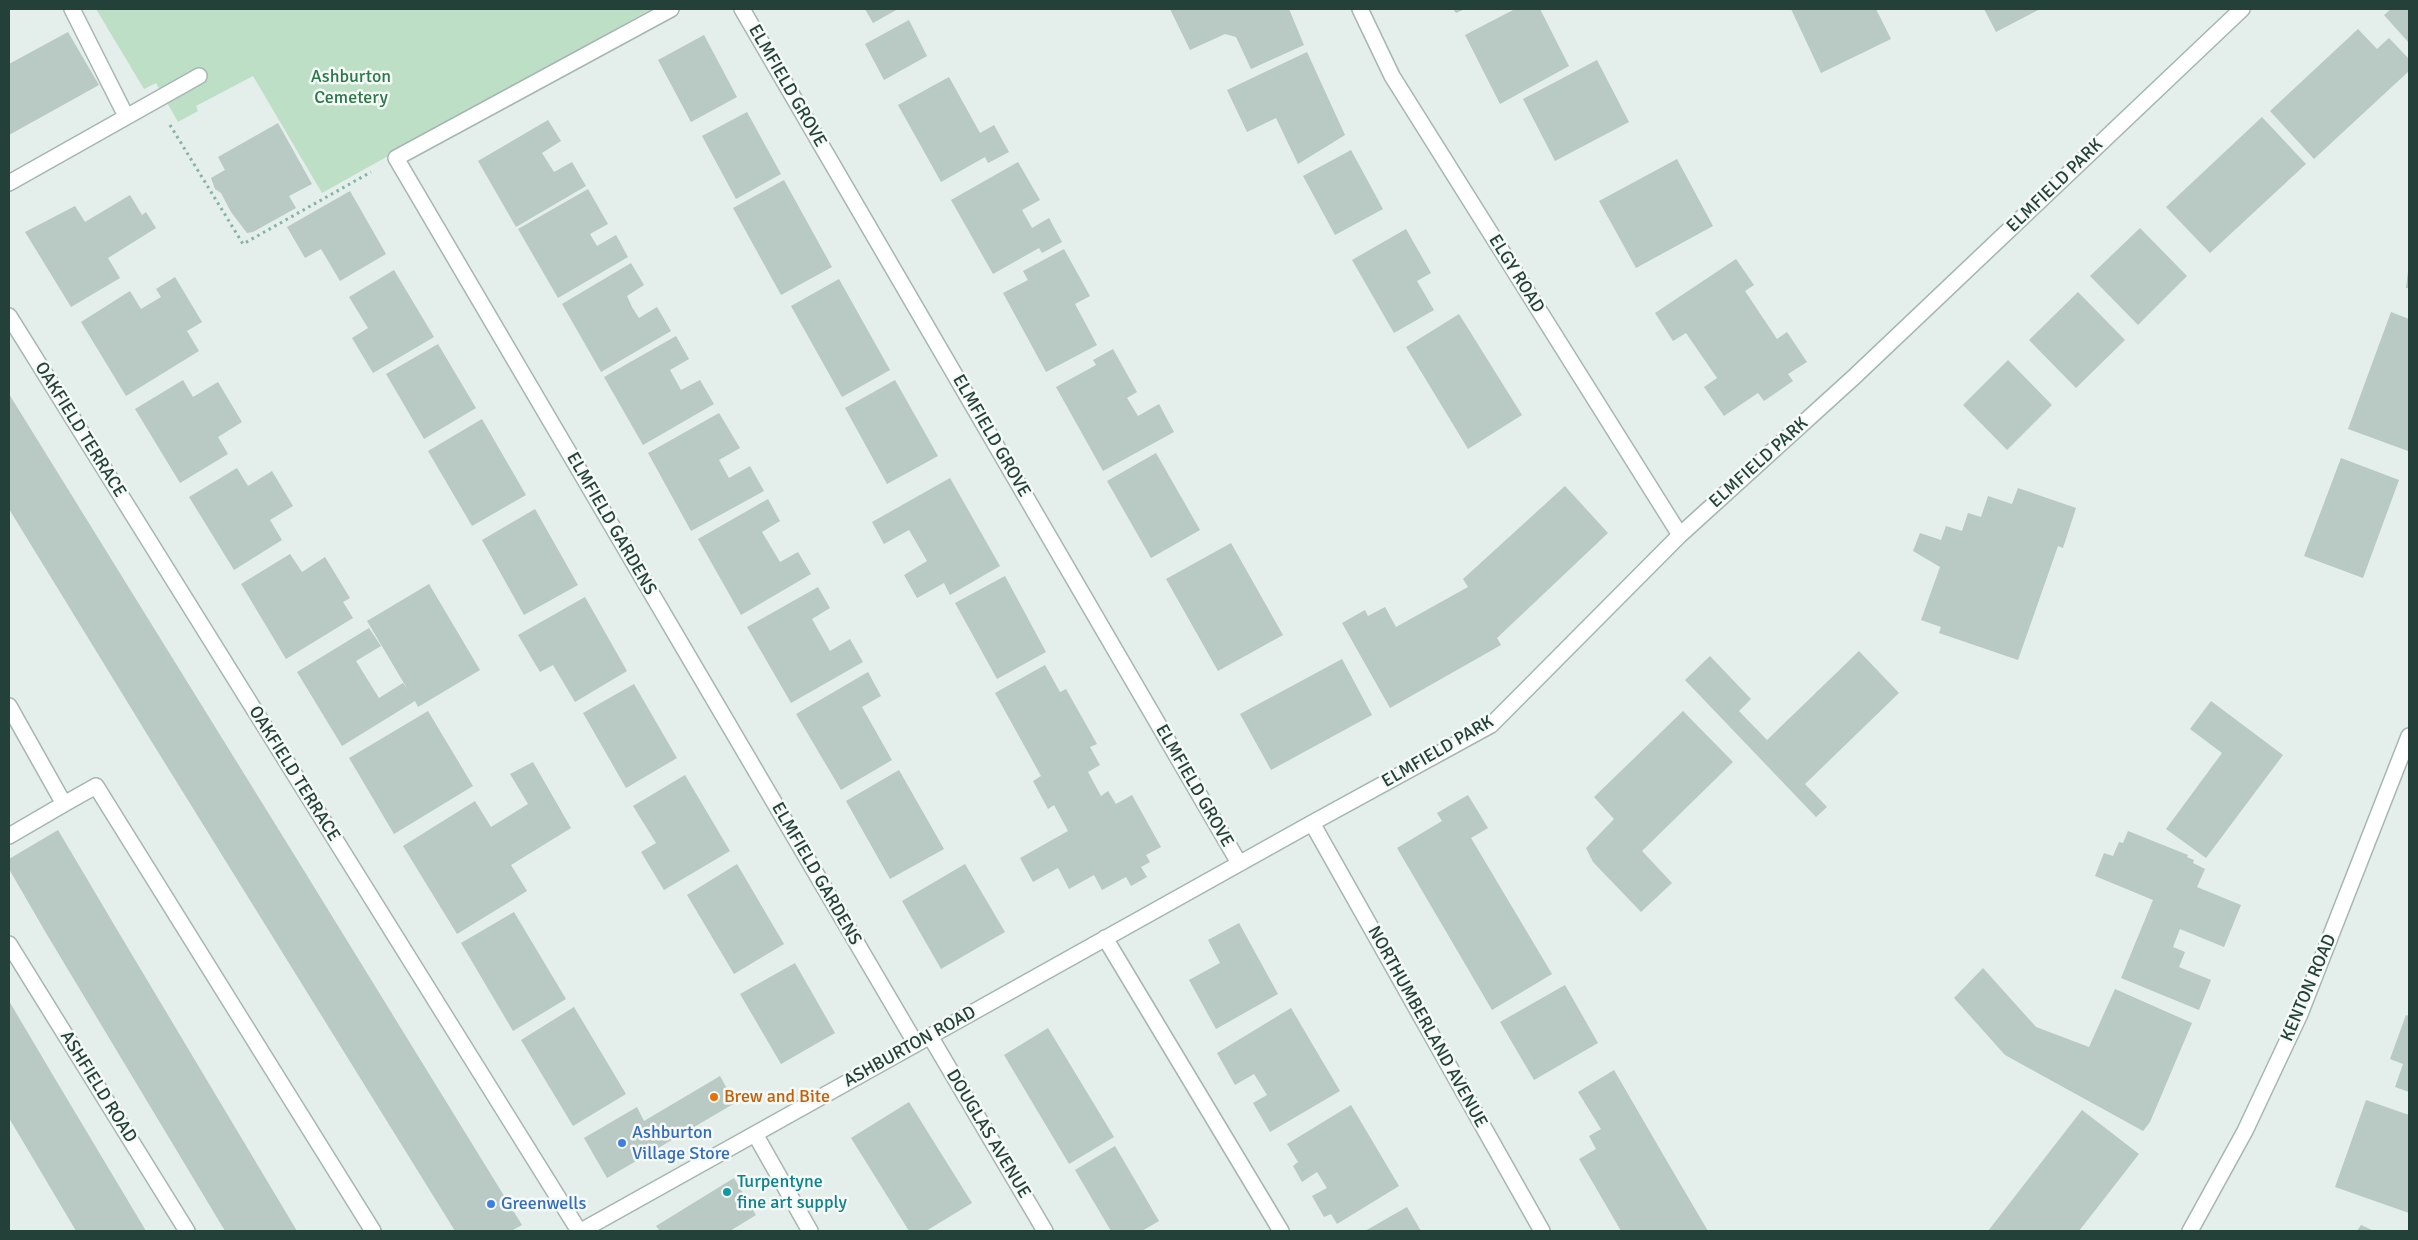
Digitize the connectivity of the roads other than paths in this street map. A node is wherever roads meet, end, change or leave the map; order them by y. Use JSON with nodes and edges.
{"nodes":[{"id":1,"x":72,"y":9,"type":"edge"},
{"id":2,"x":671,"y":9,"type":"edge"},
{"id":3,"x":742,"y":9,"type":"edge"},
{"id":4,"x":1360,"y":9,"type":"edge"},
{"id":5,"x":2242,"y":9,"type":"edge"},
{"id":6,"x":199,"y":76,"type":"dead end"},
{"id":7,"x":126,"y":116,"type":"junction"},
{"id":8,"x":9,"y":183,"type":"edge"},
{"id":9,"x":9,"y":316,"type":"edge"},
{"id":10,"x":1680,"y":535,"type":"junction"},
{"id":11,"x":9,"y":706,"type":"edge"},
{"id":12,"x":2409,"y":736,"type":"edge"},
{"id":13,"x":64,"y":804,"type":"junction"},
{"id":14,"x":1312,"y":822,"type":"junction"},
{"id":15,"x":9,"y":836,"type":"edge"},
{"id":16,"x":1239,"y":863,"type":"junction"},
{"id":17,"x":1106,"y":938,"type":"junction"},
{"id":18,"x":9,"y":944,"type":"edge"},
{"id":19,"x":930,"y":1036,"type":"junction"},
{"id":20,"x":916,"y":1044,"type":"junction"},
{"id":21,"x":755,"y":1134,"type":"junction"},
{"id":22,"x":597,"y":1227,"type":"edge"},
{"id":23,"x":187,"y":1231,"type":"edge"},
{"id":24,"x":373,"y":1231,"type":"edge"},
{"id":25,"x":580,"y":1231,"type":"edge"},
{"id":26,"x":810,"y":1231,"type":"edge"},
{"id":27,"x":1045,"y":1231,"type":"edge"},
{"id":28,"x":1281,"y":1231,"type":"edge"},
{"id":29,"x":1542,"y":1231,"type":"edge"},
{"id":30,"x":2190,"y":1231,"type":"edge"}],
"edges":[{"from":1,"to":7,"type":"street"},
{"from":2,"to":20,"type":"street","name":"ELMFIELD GARDENS"},
{"from":3,"to":16,"type":"street","name":"ELMFIELD GROVE"},
{"from":4,"to":10,"type":"street","name":"ELGY ROAD"},
{"from":5,"to":10,"type":"street","name":"ELMFIELD PARK"},
{"from":6,"to":7,"type":"street"},
{"from":7,"to":8,"type":"street"},
{"from":9,"to":25,"type":"street","name":"OAKFIELD TERRACE"},
{"from":10,"to":14,"type":"street","name":"ELMFIELD PARK"},
{"from":11,"to":13,"type":"street"},
{"from":12,"to":30,"type":"street","name":"KENTON ROAD"},
{"from":13,"to":15,"type":"street"},
{"from":13,"to":24,"type":"street"},
{"from":14,"to":16,"type":"street","name":"ELMFIELD PARK"},
{"from":14,"to":29,"type":"street","name":"NORTHUMBERLAND AVENUE"},
{"from":16,"to":17,"type":"street","name":"ASHBURTON ROAD"},
{"from":17,"to":19,"type":"street","name":"ASHBURTON ROAD"},
{"from":17,"to":28,"type":"street"},
{"from":18,"to":23,"type":"street","name":"ASHFIELD ROAD"},
{"from":19,"to":20,"type":"street","name":"ASHBURTON ROAD"},
{"from":19,"to":27,"type":"street","name":"DOUGLAS AVENUE"},
{"from":20,"to":21,"type":"street","name":"ASHBURTON ROAD"},
{"from":21,"to":22,"type":"street","name":"ASHBURTON ROAD"},
{"from":21,"to":26,"type":"street"},
{"from":22,"to":25,"type":"street","name":"ASHBURTON ROAD"}]}
